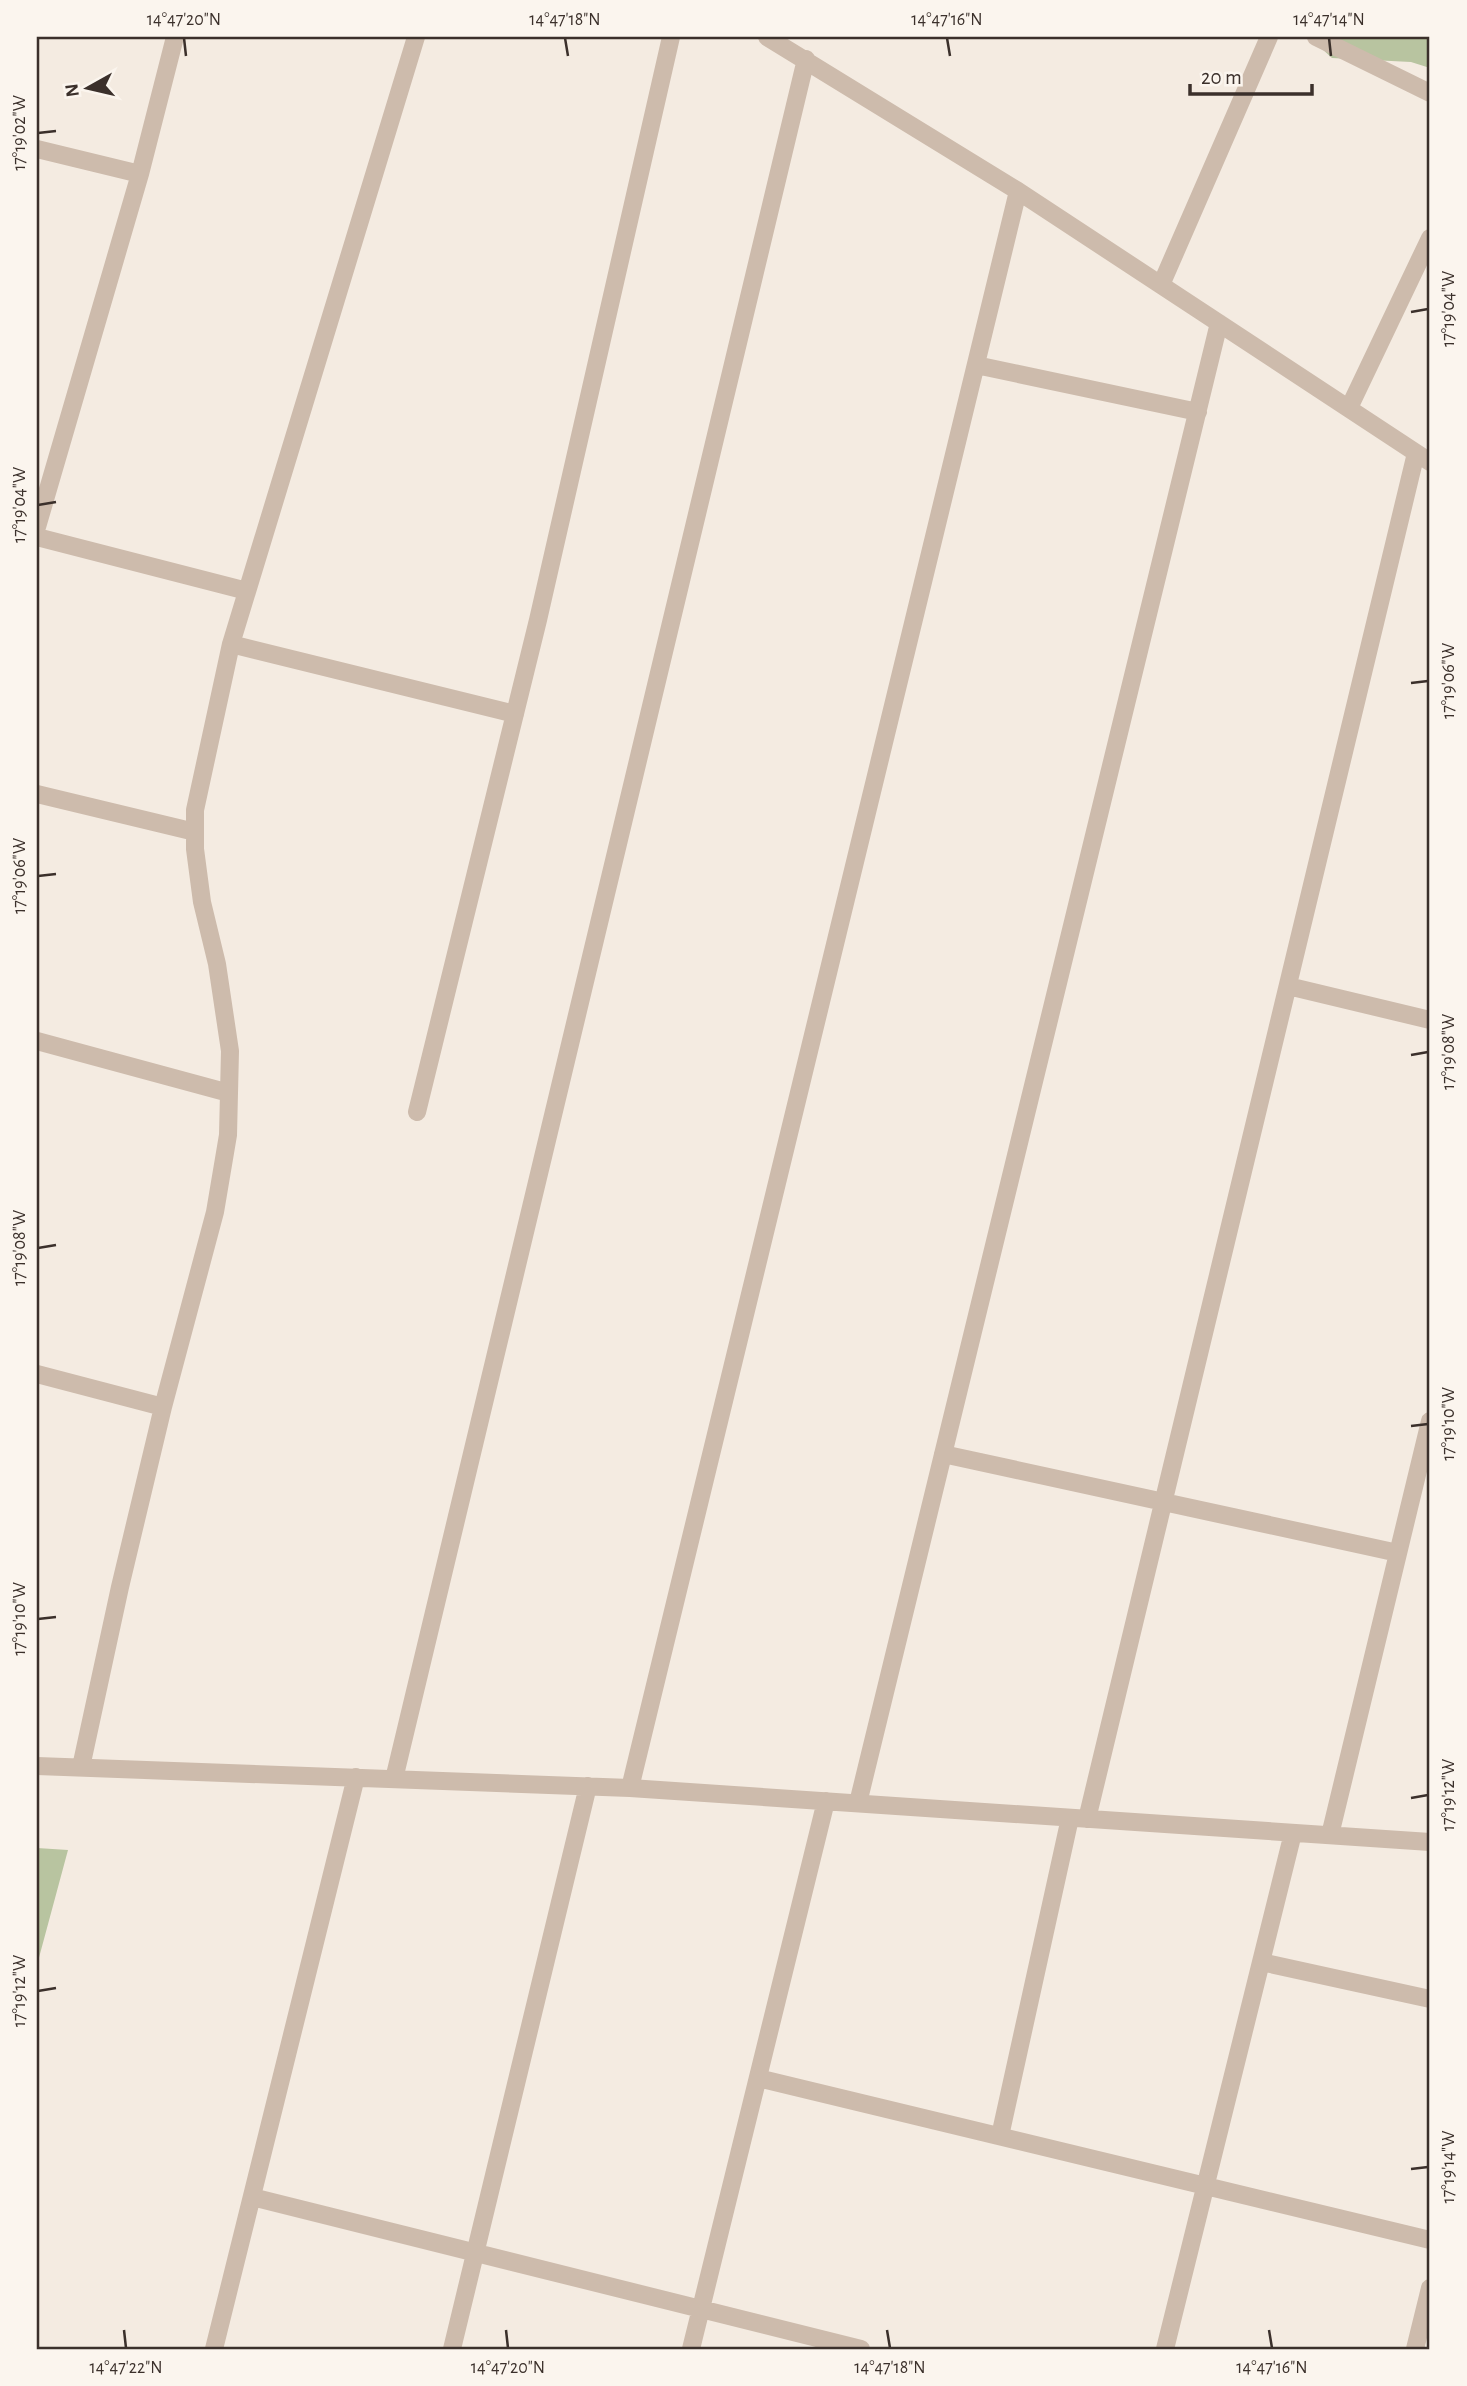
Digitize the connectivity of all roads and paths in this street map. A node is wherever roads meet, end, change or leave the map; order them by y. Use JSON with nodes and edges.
{"nodes":[{"id":1,"x":175,"y":37,"type":"edge"},
{"id":2,"x":416,"y":37,"type":"edge"},
{"id":3,"x":671,"y":37,"type":"edge"},
{"id":4,"x":767,"y":37,"type":"edge"},
{"id":5,"x":1269,"y":37,"type":"edge"},
{"id":6,"x":1316,"y":37,"type":"edge"},
{"id":7,"x":806,"y":59,"type":"junction"},
{"id":8,"x":1430,"y":93,"type":"edge"},
{"id":9,"x":37,"y":149,"type":"edge"},
{"id":10,"x":140,"y":174,"type":"junction"},
{"id":11,"x":1018,"y":191,"type":"junction"},
{"id":12,"x":1430,"y":238,"type":"edge"},
{"id":13,"x":1161,"y":285,"type":"junction"},
{"id":14,"x":1219,"y":323,"type":"junction"},
{"id":15,"x":976,"y":365,"type":"junction"},
{"id":16,"x":1349,"y":408,"type":"junction"},
{"id":17,"x":1198,"y":412,"type":"junction"},
{"id":18,"x":1423,"y":458,"type":"edge"},
{"id":19,"x":37,"y":527,"type":"edge"},
{"id":20,"x":37,"y":537,"type":"edge"},
{"id":21,"x":247,"y":591,"type":"junction"},
{"id":22,"x":231,"y":643,"type":"junction"},
{"id":23,"x":515,"y":714,"type":"junction"},
{"id":24,"x":37,"y":794,"type":"edge"},
{"id":25,"x":195,"y":832,"type":"junction"},
{"id":26,"x":1288,"y":986,"type":"junction"},
{"id":27,"x":1430,"y":1020,"type":"edge"},
{"id":28,"x":37,"y":1041,"type":"edge"},
{"id":29,"x":229,"y":1093,"type":"junction"},
{"id":30,"x":417,"y":1112,"type":"dead end"},
{"id":31,"x":37,"y":1374,"type":"edge"},
{"id":32,"x":163,"y":1407,"type":"junction"},
{"id":33,"x":1430,"y":1421,"type":"edge"},
{"id":34,"x":943,"y":1454,"type":"junction"},
{"id":35,"x":1163,"y":1502,"type":"junction"},
{"id":36,"x":1398,"y":1553,"type":"junction"},
{"id":37,"x":37,"y":1766,"type":"edge"},
{"id":38,"x":81,"y":1767,"type":"junction"},
{"id":39,"x":356,"y":1777,"type":"junction"},
{"id":40,"x":394,"y":1779,"type":"junction"},
{"id":41,"x":588,"y":1786,"type":"junction"},
{"id":42,"x":630,"y":1788,"type":"junction"},
{"id":43,"x":826,"y":1801,"type":"junction"},
{"id":44,"x":858,"y":1803,"type":"junction"},
{"id":45,"x":1078,"y":1818,"type":"junction"},
{"id":46,"x":1293,"y":1833,"type":"junction"},
{"id":47,"x":1330,"y":1835,"type":"junction"},
{"id":48,"x":1430,"y":1842,"type":"edge"},
{"id":49,"x":1261,"y":1962,"type":"junction"},
{"id":50,"x":1430,"y":1999,"type":"edge"},
{"id":51,"x":758,"y":2078,"type":"junction"},
{"id":52,"x":1000,"y":2136,"type":"junction"},
{"id":53,"x":1206,"y":2186,"type":"junction"},
{"id":54,"x":252,"y":2197,"type":"junction"},
{"id":55,"x":1430,"y":2240,"type":"edge"},
{"id":56,"x":475,"y":2253,"type":"junction"},
{"id":57,"x":1430,"y":2288,"type":"edge"},
{"id":58,"x":701,"y":2309,"type":"junction"},
{"id":59,"x":214,"y":2349,"type":"edge"},
{"id":60,"x":452,"y":2349,"type":"edge"},
{"id":61,"x":691,"y":2349,"type":"edge"},
{"id":62,"x":861,"y":2349,"type":"edge"},
{"id":63,"x":1165,"y":2349,"type":"edge"},
{"id":64,"x":1415,"y":2349,"type":"edge"}],
"edges":[{"from":1,"to":10,"type":"street"},
{"from":2,"to":21,"type":"street"},
{"from":3,"to":23,"type":"street"},
{"from":4,"to":7,"type":"street"},
{"from":5,"to":13,"type":"street"},
{"from":6,"to":8,"type":"street"},
{"from":7,"to":11,"type":"street"},
{"from":7,"to":40,"type":"street"},
{"from":9,"to":10,"type":"street"},
{"from":10,"to":19,"type":"street"},
{"from":11,"to":13,"type":"street"},
{"from":11,"to":15,"type":"street"},
{"from":12,"to":16,"type":"street"},
{"from":13,"to":14,"type":"street"},
{"from":14,"to":16,"type":"street"},
{"from":14,"to":17,"type":"street"},
{"from":15,"to":17,"type":"street"},
{"from":15,"to":42,"type":"street"},
{"from":16,"to":18,"type":"street"},
{"from":17,"to":34,"type":"street"},
{"from":18,"to":26,"type":"street"},
{"from":20,"to":21,"type":"street"},
{"from":21,"to":22,"type":"street"},
{"from":22,"to":23,"type":"street"},
{"from":22,"to":25,"type":"street"},
{"from":23,"to":30,"type":"street"},
{"from":24,"to":25,"type":"street"},
{"from":25,"to":29,"type":"street"},
{"from":26,"to":27,"type":"street"},
{"from":26,"to":35,"type":"street"},
{"from":28,"to":29,"type":"street"},
{"from":29,"to":32,"type":"street"},
{"from":31,"to":32,"type":"street"},
{"from":32,"to":38,"type":"street"},
{"from":33,"to":36,"type":"street"},
{"from":34,"to":35,"type":"street"},
{"from":34,"to":44,"type":"street"},
{"from":35,"to":36,"type":"street"},
{"from":35,"to":45,"type":"street"},
{"from":36,"to":47,"type":"street"},
{"from":37,"to":38,"type":"street"},
{"from":38,"to":39,"type":"street"},
{"from":39,"to":40,"type":"street"},
{"from":39,"to":54,"type":"street"},
{"from":40,"to":41,"type":"street"},
{"from":41,"to":42,"type":"street"},
{"from":41,"to":56,"type":"street"},
{"from":42,"to":43,"type":"street"},
{"from":43,"to":44,"type":"street"},
{"from":43,"to":51,"type":"street"},
{"from":44,"to":45,"type":"street"},
{"from":45,"to":46,"type":"street"},
{"from":45,"to":52,"type":"street"},
{"from":46,"to":47,"type":"street"},
{"from":46,"to":49,"type":"street"},
{"from":47,"to":48,"type":"street"},
{"from":49,"to":50,"type":"street"},
{"from":49,"to":53,"type":"street"},
{"from":51,"to":52,"type":"street"},
{"from":51,"to":58,"type":"street"},
{"from":52,"to":53,"type":"street"},
{"from":53,"to":55,"type":"street"},
{"from":53,"to":63,"type":"street"},
{"from":54,"to":56,"type":"street"},
{"from":54,"to":59,"type":"street"},
{"from":56,"to":58,"type":"street"},
{"from":56,"to":60,"type":"street"},
{"from":57,"to":64,"type":"street"},
{"from":58,"to":61,"type":"street"},
{"from":58,"to":62,"type":"street"}]}
